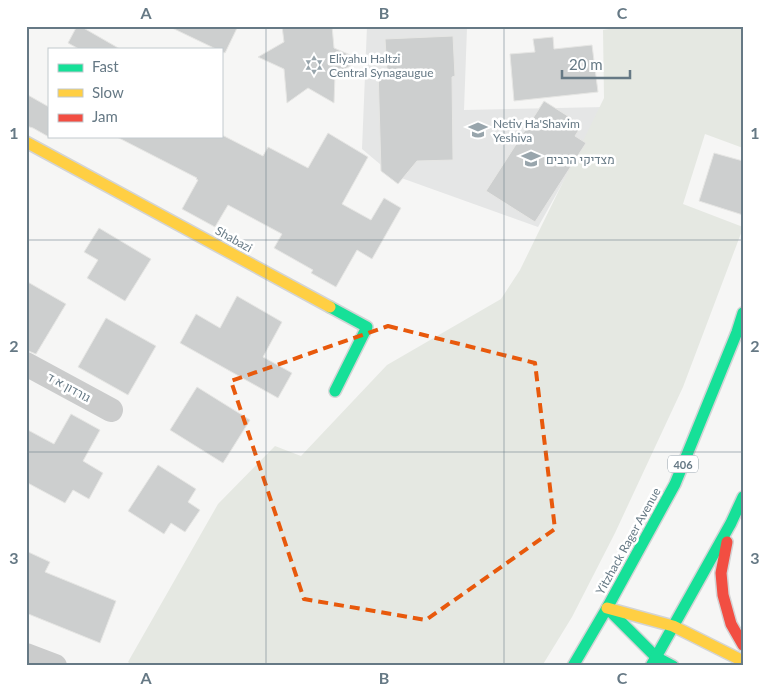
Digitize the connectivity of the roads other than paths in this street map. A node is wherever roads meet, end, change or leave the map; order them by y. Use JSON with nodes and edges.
{"nodes":[{"id":1,"x":26,"y":142,"type":"edge"},
{"id":2,"x":743,"y":313,"type":"edge"},
{"id":3,"x":26,"y":364,"type":"edge"},
{"id":4,"x":335,"y":391,"type":"dead end"},
{"id":5,"x":111,"y":410,"type":"dead end"},
{"id":6,"x":743,"y":497,"type":"edge"},
{"id":7,"x":730,"y":523,"type":"junction"},
{"id":8,"x":607,"y":608,"type":"junction"},
{"id":9,"x":673,"y":626,"type":"junction"},
{"id":10,"x":743,"y":645,"type":"edge"},
{"id":11,"x":26,"y":654,"type":"edge"},
{"id":12,"x":654,"y":661,"type":"edge"},
{"id":13,"x":743,"y":661,"type":"edge"},
{"id":14,"x":55,"y":666,"type":"edge"},
{"id":15,"x":573,"y":666,"type":"edge"},
{"id":16,"x":673,"y":666,"type":"edge"}],
"edges":[{"from":1,"to":4,"type":"main road","name":"Shabazi"},
{"from":2,"to":8,"type":"main road","name":"Yitzhack Rager Avenue","number":"406"},
{"from":3,"to":5,"type":"street","name":"גורדון א ד"},
{"from":6,"to":7,"type":"main road"},
{"from":7,"to":9,"type":"main road"},
{"from":7,"to":10,"type":"main road"},
{"from":8,"to":9,"type":"main road"},
{"from":8,"to":12,"type":"main road"},
{"from":8,"to":15,"type":"main road","name":"Yitzhack Rager Avenue","number":"406"},
{"from":9,"to":12,"type":"main road"},
{"from":9,"to":13,"type":"main road"},
{"from":11,"to":14,"type":"street"},
{"from":12,"to":16,"type":"main road"}]}
